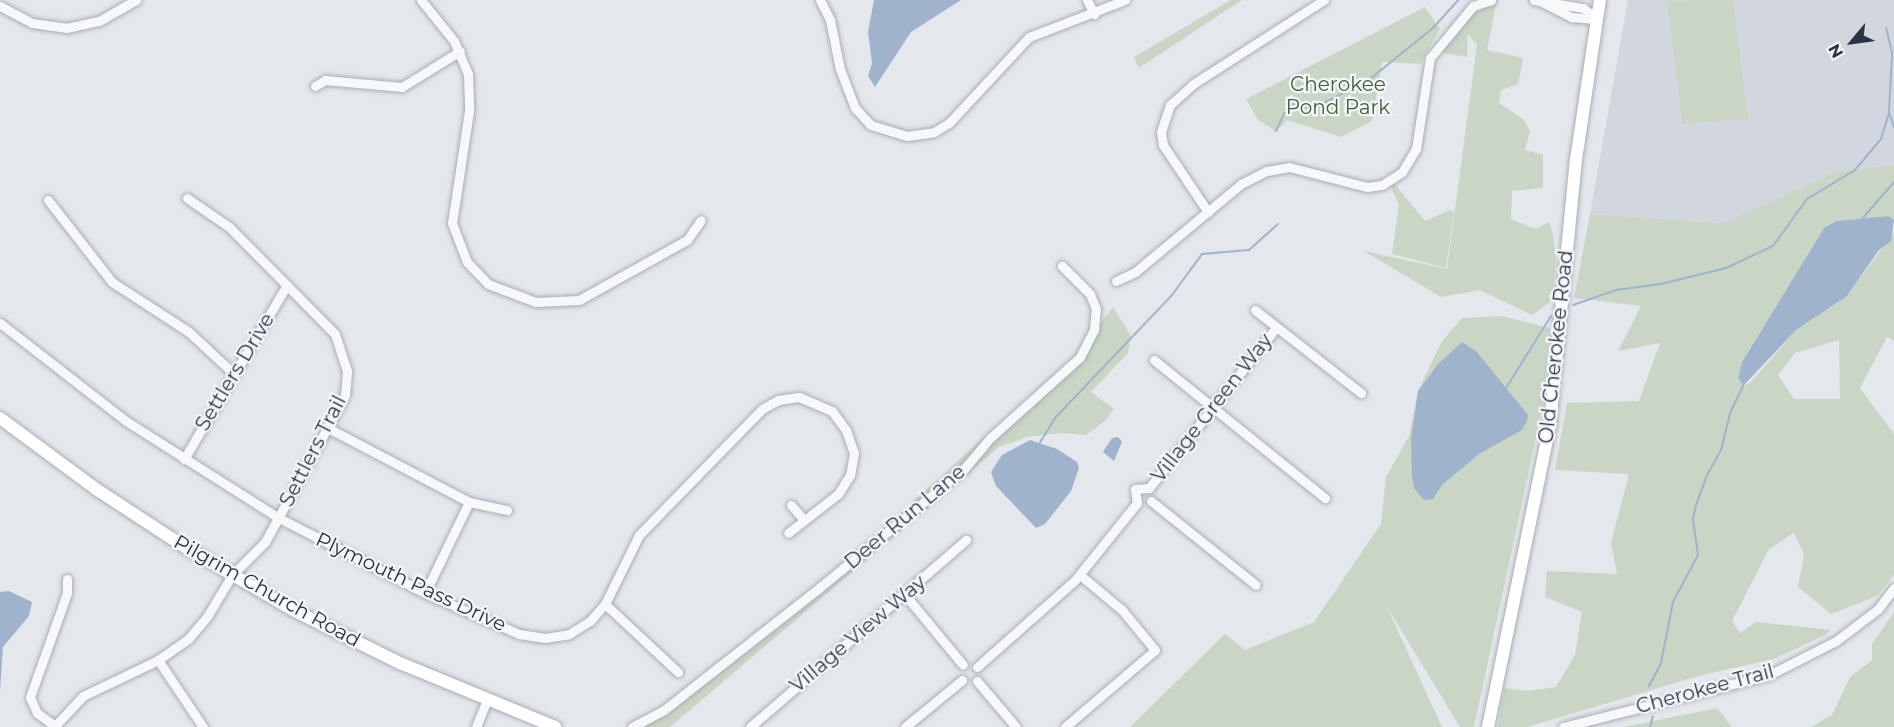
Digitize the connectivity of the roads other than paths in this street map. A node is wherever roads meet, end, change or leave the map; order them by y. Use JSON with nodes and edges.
{"nodes":[{"id":1,"x":136,"y":0,"type":"edge"},
{"id":2,"x":421,"y":0,"type":"edge"},
{"id":3,"x":820,"y":0,"type":"edge"},
{"id":4,"x":1087,"y":0,"type":"edge"},
{"id":5,"x":1125,"y":0,"type":"edge"},
{"id":6,"x":1324,"y":0,"type":"edge"},
{"id":7,"x":1491,"y":0,"type":"edge"},
{"id":8,"x":1600,"y":0,"type":"edge"},
{"id":9,"x":1538,"y":1,"type":"edge"},
{"id":10,"x":0,"y":6,"type":"edge"},
{"id":11,"x":1094,"y":14,"type":"junction"},
{"id":12,"x":1597,"y":19,"type":"junction"},
{"id":13,"x":460,"y":51,"type":"junction"},
{"id":14,"x":315,"y":86,"type":"dead end"},
{"id":15,"x":187,"y":198,"type":"dead end"},
{"id":16,"x":48,"y":200,"type":"dead end"},
{"id":17,"x":1208,"y":212,"type":"junction"},
{"id":18,"x":701,"y":220,"type":"dead end"},
{"id":19,"x":1062,"y":266,"type":"dead end"},
{"id":20,"x":1116,"y":281,"type":"dead end"},
{"id":21,"x":287,"y":285,"type":"junction"},
{"id":22,"x":1255,"y":310,"type":"dead end"},
{"id":23,"x":0,"y":323,"type":"edge"},
{"id":24,"x":1276,"y":328,"type":"junction"},
{"id":25,"x":1154,"y":360,"type":"dead end"},
{"id":26,"x":234,"y":374,"type":"junction"},
{"id":27,"x":1361,"y":393,"type":"dead end"},
{"id":28,"x":1211,"y":406,"type":"junction"},
{"id":29,"x":0,"y":418,"type":"edge"},
{"id":30,"x":326,"y":427,"type":"junction"},
{"id":31,"x":184,"y":459,"type":"junction"},
{"id":32,"x":1149,"y":488,"type":"junction"},
{"id":33,"x":1325,"y":498,"type":"dead end"},
{"id":34,"x":1151,"y":501,"type":"junction"},
{"id":35,"x":469,"y":502,"type":"junction"},
{"id":36,"x":1137,"y":503,"type":"junction"},
{"id":37,"x":791,"y":505,"type":"dead end"},
{"id":38,"x":507,"y":510,"type":"dead end"},
{"id":39,"x":279,"y":519,"type":"junction"},
{"id":40,"x":804,"y":520,"type":"junction"},
{"id":41,"x":788,"y":533,"type":"dead end"},
{"id":42,"x":966,"y":540,"type":"dead end"},
{"id":43,"x":232,"y":575,"type":"junction"},
{"id":44,"x":1080,"y":575,"type":"junction"},
{"id":45,"x":67,"y":579,"type":"dead end"},
{"id":46,"x":1256,"y":585,"type":"dead end"},
{"id":47,"x":1894,"y":588,"type":"edge"},
{"id":48,"x":425,"y":593,"type":"junction"},
{"id":49,"x":906,"y":596,"type":"junction"},
{"id":50,"x":605,"y":604,"type":"junction"},
{"id":51,"x":158,"y":660,"type":"junction"},
{"id":52,"x":963,"y":665,"type":"junction"},
{"id":53,"x":977,"y":667,"type":"junction"},
{"id":54,"x":678,"y":672,"type":"dead end"},
{"id":55,"x":962,"y":680,"type":"junction"},
{"id":56,"x":977,"y":681,"type":"junction"},
{"id":57,"x":487,"y":700,"type":"junction"},
{"id":58,"x":54,"y":726,"type":"edge"},
{"id":59,"x":203,"y":727,"type":"edge"},
{"id":60,"x":476,"y":727,"type":"edge"},
{"id":61,"x":555,"y":727,"type":"edge"},
{"id":62,"x":632,"y":727,"type":"edge"},
{"id":63,"x":750,"y":727,"type":"edge"},
{"id":64,"x":905,"y":727,"type":"edge"},
{"id":65,"x":1016,"y":727,"type":"edge"},
{"id":66,"x":1065,"y":727,"type":"edge"},
{"id":67,"x":1488,"y":727,"type":"edge"},
{"id":68,"x":1563,"y":727,"type":"edge"}],
"edges":[{"from":1,"to":10,"type":"street"},
{"from":2,"to":13,"type":"street"},
{"from":3,"to":11,"type":"street"},
{"from":4,"to":11,"type":"street"},
{"from":5,"to":11,"type":"street"},
{"from":6,"to":17,"type":"street"},
{"from":7,"to":17,"type":"street"},
{"from":8,"to":12,"type":"street","name":"Old Cherokee Road"},
{"from":9,"to":12,"type":"street"},
{"from":12,"to":67,"type":"street","name":"Old Cherokee Road"},
{"from":13,"to":14,"type":"street"},
{"from":13,"to":18,"type":"street"},
{"from":15,"to":21,"type":"street","name":"Settlers Trail"},
{"from":16,"to":26,"type":"street"},
{"from":17,"to":20,"type":"street"},
{"from":19,"to":62,"type":"street","name":"Deer Run Lane"},
{"from":21,"to":26,"type":"street","name":"Settlers Drive"},
{"from":21,"to":30,"type":"street","name":"Settlers Trail"},
{"from":22,"to":24,"type":"street"},
{"from":23,"to":31,"type":"street","name":"Plymouth Pass Drive"},
{"from":24,"to":27,"type":"street"},
{"from":24,"to":28,"type":"street","name":"Village Green Way"},
{"from":25,"to":28,"type":"street"},
{"from":26,"to":31,"type":"street","name":"Settlers Drive"},
{"from":28,"to":32,"type":"street","name":"Village Green Way"},
{"from":28,"to":33,"type":"street"},
{"from":29,"to":43,"type":"street","name":"Pilgrim Church Road"},
{"from":30,"to":35,"type":"street"},
{"from":30,"to":39,"type":"street","name":"Settlers Trail"},
{"from":31,"to":39,"type":"street","name":"Plymouth Pass Drive"},
{"from":32,"to":34,"type":"street","name":"Village Green Way"},
{"from":32,"to":36,"type":"street","name":"Village Green Way"},
{"from":34,"to":36,"type":"street","name":"Village Green Way"},
{"from":34,"to":46,"type":"street"},
{"from":35,"to":38,"type":"street"},
{"from":35,"to":48,"type":"street"},
{"from":36,"to":44,"type":"street","name":"Village Green Way"},
{"from":37,"to":40,"type":"street"},
{"from":39,"to":43,"type":"street","name":"Settlers Trail"},
{"from":39,"to":48,"type":"street","name":"Plymouth Pass Drive"},
{"from":40,"to":41,"type":"street","name":"Plymouth Pass Drive"},
{"from":40,"to":50,"type":"street","name":"Plymouth Pass Drive"},
{"from":42,"to":49,"type":"street","name":"Village View Way"},
{"from":43,"to":51,"type":"street","name":"Settlers Trail"},
{"from":43,"to":57,"type":"street","name":"Pilgrim Church Road"},
{"from":44,"to":53,"type":"street","name":"Village Green Way"},
{"from":44,"to":66,"type":"street"},
{"from":45,"to":58,"type":"street"},
{"from":47,"to":68,"type":"street","name":"Cherokee Trail"},
{"from":48,"to":50,"type":"street","name":"Plymouth Pass Drive"},
{"from":49,"to":52,"type":"street"},
{"from":49,"to":63,"type":"street","name":"Village View Way"},
{"from":50,"to":54,"type":"street"},
{"from":51,"to":58,"type":"street","name":"Settlers Trail"},
{"from":51,"to":59,"type":"street"},
{"from":52,"to":53,"type":"street"},
{"from":52,"to":55,"type":"street"},
{"from":53,"to":56,"type":"street"},
{"from":55,"to":56,"type":"street"},
{"from":55,"to":64,"type":"street"},
{"from":56,"to":65,"type":"street"},
{"from":57,"to":60,"type":"street"},
{"from":57,"to":61,"type":"street","name":"Pilgrim Church Road"}]}
